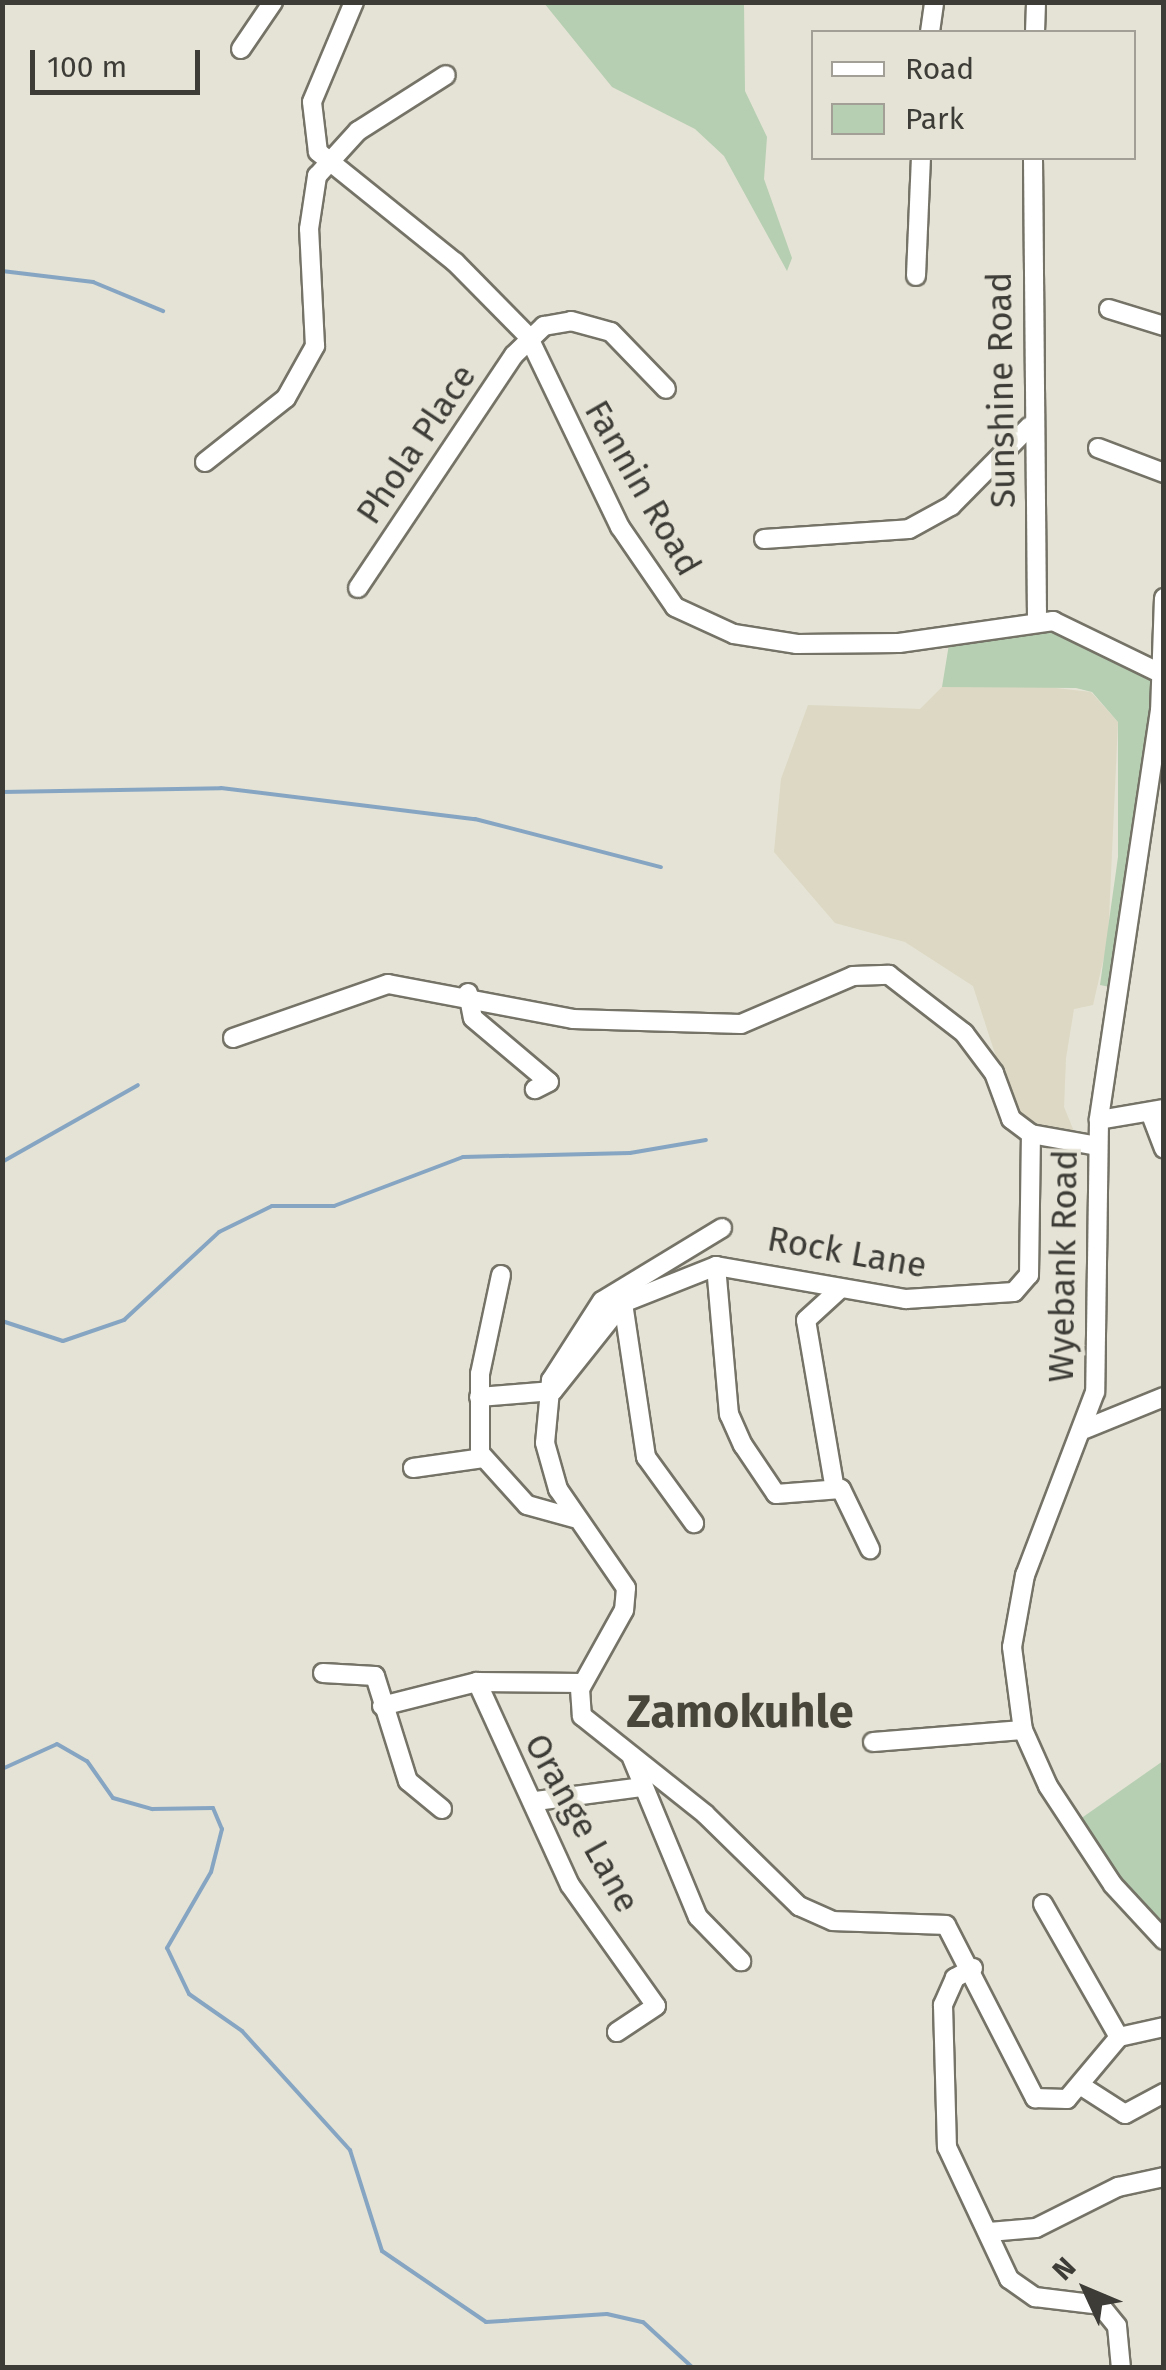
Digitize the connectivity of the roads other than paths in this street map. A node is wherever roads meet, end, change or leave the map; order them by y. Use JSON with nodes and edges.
{"nodes":[{"id":1,"x":272,"y":2,"type":"edge"},
{"id":2,"x":354,"y":2,"type":"edge"},
{"id":3,"x":934,"y":2,"type":"edge"},
{"id":4,"x":1036,"y":2,"type":"edge"},
{"id":5,"x":930,"y":30,"type":"edge"},
{"id":6,"x":1036,"y":30,"type":"edge"},
{"id":7,"x":241,"y":48,"type":"dead end"},
{"id":8,"x":446,"y":75,"type":"dead end"},
{"id":9,"x":921,"y":160,"type":"edge"},
{"id":10,"x":1033,"y":160,"type":"edge"},
{"id":11,"x":326,"y":164,"type":"junction"},
{"id":12,"x":916,"y":276,"type":"dead end"},
{"id":13,"x":1110,"y":310,"type":"dead end"},
{"id":14,"x":1164,"y":326,"type":"edge"},
{"id":15,"x":528,"y":336,"type":"junction"},
{"id":16,"x":666,"y":389,"type":"dead end"},
{"id":17,"x":1030,"y":426,"type":"junction"},
{"id":18,"x":1098,"y":448,"type":"dead end"},
{"id":19,"x":205,"y":462,"type":"dead end"},
{"id":20,"x":1164,"y":473,"type":"edge"},
{"id":21,"x":764,"y":538,"type":"dead end"},
{"id":22,"x":358,"y":588,"type":"dead end"},
{"id":23,"x":1164,"y":598,"type":"edge"},
{"id":24,"x":1037,"y":621,"type":"junction"},
{"id":25,"x":1162,"y":674,"type":"edge"},
{"id":26,"x":1162,"y":710,"type":"edge"},
{"id":27,"x":468,"y":993,"type":"junction"},
{"id":28,"x":234,"y":1038,"type":"dead end"},
{"id":29,"x":535,"y":1089,"type":"dead end"},
{"id":30,"x":1156,"y":1111,"type":"edge"},
{"id":31,"x":1099,"y":1120,"type":"junction"},
{"id":32,"x":1032,"y":1134,"type":"junction"},
{"id":33,"x":1098,"y":1146,"type":"junction"},
{"id":34,"x":1164,"y":1148,"type":"edge"},
{"id":35,"x":722,"y":1228,"type":"dead end"},
{"id":36,"x":716,"y":1266,"type":"junction"},
{"id":37,"x":500,"y":1275,"type":"dead end"},
{"id":38,"x":839,"y":1290,"type":"junction"},
{"id":39,"x":623,"y":1303,"type":"junction"},
{"id":40,"x":548,"y":1392,"type":"junction"},
{"id":41,"x":1164,"y":1397,"type":"edge"},
{"id":42,"x":478,"y":1398,"type":"junction"},
{"id":43,"x":1085,"y":1429,"type":"junction"},
{"id":44,"x":483,"y":1458,"type":"junction"},
{"id":45,"x":413,"y":1468,"type":"dead end"},
{"id":46,"x":834,"y":1484,"type":"junction"},
{"id":47,"x":574,"y":1518,"type":"junction"},
{"id":48,"x":694,"y":1523,"type":"dead end"},
{"id":49,"x":870,"y":1548,"type":"dead end"},
{"id":50,"x":323,"y":1674,"type":"dead end"},
{"id":51,"x":473,"y":1680,"type":"junction"},
{"id":52,"x":582,"y":1683,"type":"junction"},
{"id":53,"x":382,"y":1706,"type":"junction"},
{"id":54,"x":1023,"y":1730,"type":"junction"},
{"id":55,"x":873,"y":1742,"type":"dead end"},
{"id":56,"x":632,"y":1758,"type":"junction"},
{"id":57,"x":643,"y":1787,"type":"junction"},
{"id":58,"x":536,"y":1801,"type":"junction"},
{"id":59,"x":442,"y":1809,"type":"dead end"},
{"id":60,"x":1043,"y":1904,"type":"dead end"},
{"id":61,"x":1164,"y":1940,"type":"edge"},
{"id":62,"x":741,"y":1961,"type":"dead end"},
{"id":63,"x":973,"y":1968,"type":"junction"},
{"id":64,"x":1164,"y":2026,"type":"edge"},
{"id":65,"x":617,"y":2032,"type":"dead end"},
{"id":66,"x":1118,"y":2036,"type":"junction"},
{"id":67,"x":1083,"y":2086,"type":"junction"},
{"id":68,"x":1164,"y":2093,"type":"edge"},
{"id":69,"x":1164,"y":2177,"type":"edge"},
{"id":70,"x":988,"y":2232,"type":"junction"},
{"id":71,"x":1121,"y":2368,"type":"edge"}],
"edges":[{"from":1,"to":7,"type":"street"},
{"from":2,"to":11,"type":"street"},
{"from":3,"to":5,"type":"street"},
{"from":4,"to":6,"type":"street"},
{"from":8,"to":11,"type":"street"},
{"from":9,"to":12,"type":"street"},
{"from":10,"to":17,"type":"street","name":"Sunshine Road"},
{"from":11,"to":15,"type":"street","name":"Fannin Road"},
{"from":11,"to":19,"type":"street"},
{"from":13,"to":14,"type":"street"},
{"from":15,"to":16,"type":"street"},
{"from":15,"to":22,"type":"street","name":"Phola Place"},
{"from":15,"to":24,"type":"street","name":"Fannin Road"},
{"from":17,"to":21,"type":"street"},
{"from":17,"to":24,"type":"street","name":"Sunshine Road"},
{"from":18,"to":20,"type":"street"},
{"from":23,"to":25,"type":"street","name":"Wyebank Road"},
{"from":24,"to":25,"type":"street","name":"Fannin Road"},
{"from":25,"to":26,"type":"street","name":"Wyebank Road"},
{"from":26,"to":31,"type":"street","name":"Wyebank Road"},
{"from":27,"to":28,"type":"street"},
{"from":27,"to":29,"type":"street"},
{"from":27,"to":32,"type":"street"},
{"from":30,"to":31,"type":"street"},
{"from":30,"to":34,"type":"street"},
{"from":31,"to":33,"type":"street","name":"Wyebank Road"},
{"from":32,"to":33,"type":"street"},
{"from":32,"to":38,"type":"street","name":"Rock Lane"},
{"from":33,"to":43,"type":"street","name":"Wyebank Road"},
{"from":35,"to":40,"type":"street"},
{"from":36,"to":38,"type":"street","name":"Rock Lane"},
{"from":36,"to":39,"type":"street","name":"Rock Lane"},
{"from":36,"to":46,"type":"street"},
{"from":37,"to":42,"type":"street"},
{"from":38,"to":46,"type":"street"},
{"from":39,"to":40,"type":"street","name":"Rock Lane"},
{"from":39,"to":48,"type":"street"},
{"from":40,"to":42,"type":"street"},
{"from":40,"to":47,"type":"street"},
{"from":41,"to":43,"type":"street"},
{"from":42,"to":44,"type":"street"},
{"from":43,"to":54,"type":"street","name":"Wyebank Road"},
{"from":44,"to":45,"type":"street"},
{"from":44,"to":47,"type":"street"},
{"from":46,"to":49,"type":"street"},
{"from":47,"to":52,"type":"street"},
{"from":50,"to":53,"type":"street"},
{"from":51,"to":52,"type":"street"},
{"from":51,"to":53,"type":"street"},
{"from":51,"to":58,"type":"street","name":"Orange Lane"},
{"from":52,"to":56,"type":"street"},
{"from":53,"to":59,"type":"street"},
{"from":54,"to":55,"type":"street"},
{"from":54,"to":61,"type":"street","name":"Wyebank Road"},
{"from":56,"to":57,"type":"street"},
{"from":56,"to":63,"type":"street"},
{"from":57,"to":58,"type":"street"},
{"from":57,"to":62,"type":"street"},
{"from":58,"to":65,"type":"street","name":"Orange Lane"},
{"from":60,"to":66,"type":"street"},
{"from":63,"to":67,"type":"street"},
{"from":63,"to":70,"type":"street"},
{"from":64,"to":66,"type":"street"},
{"from":66,"to":67,"type":"street"},
{"from":67,"to":68,"type":"street"},
{"from":69,"to":70,"type":"street"},
{"from":70,"to":71,"type":"street"}]}
